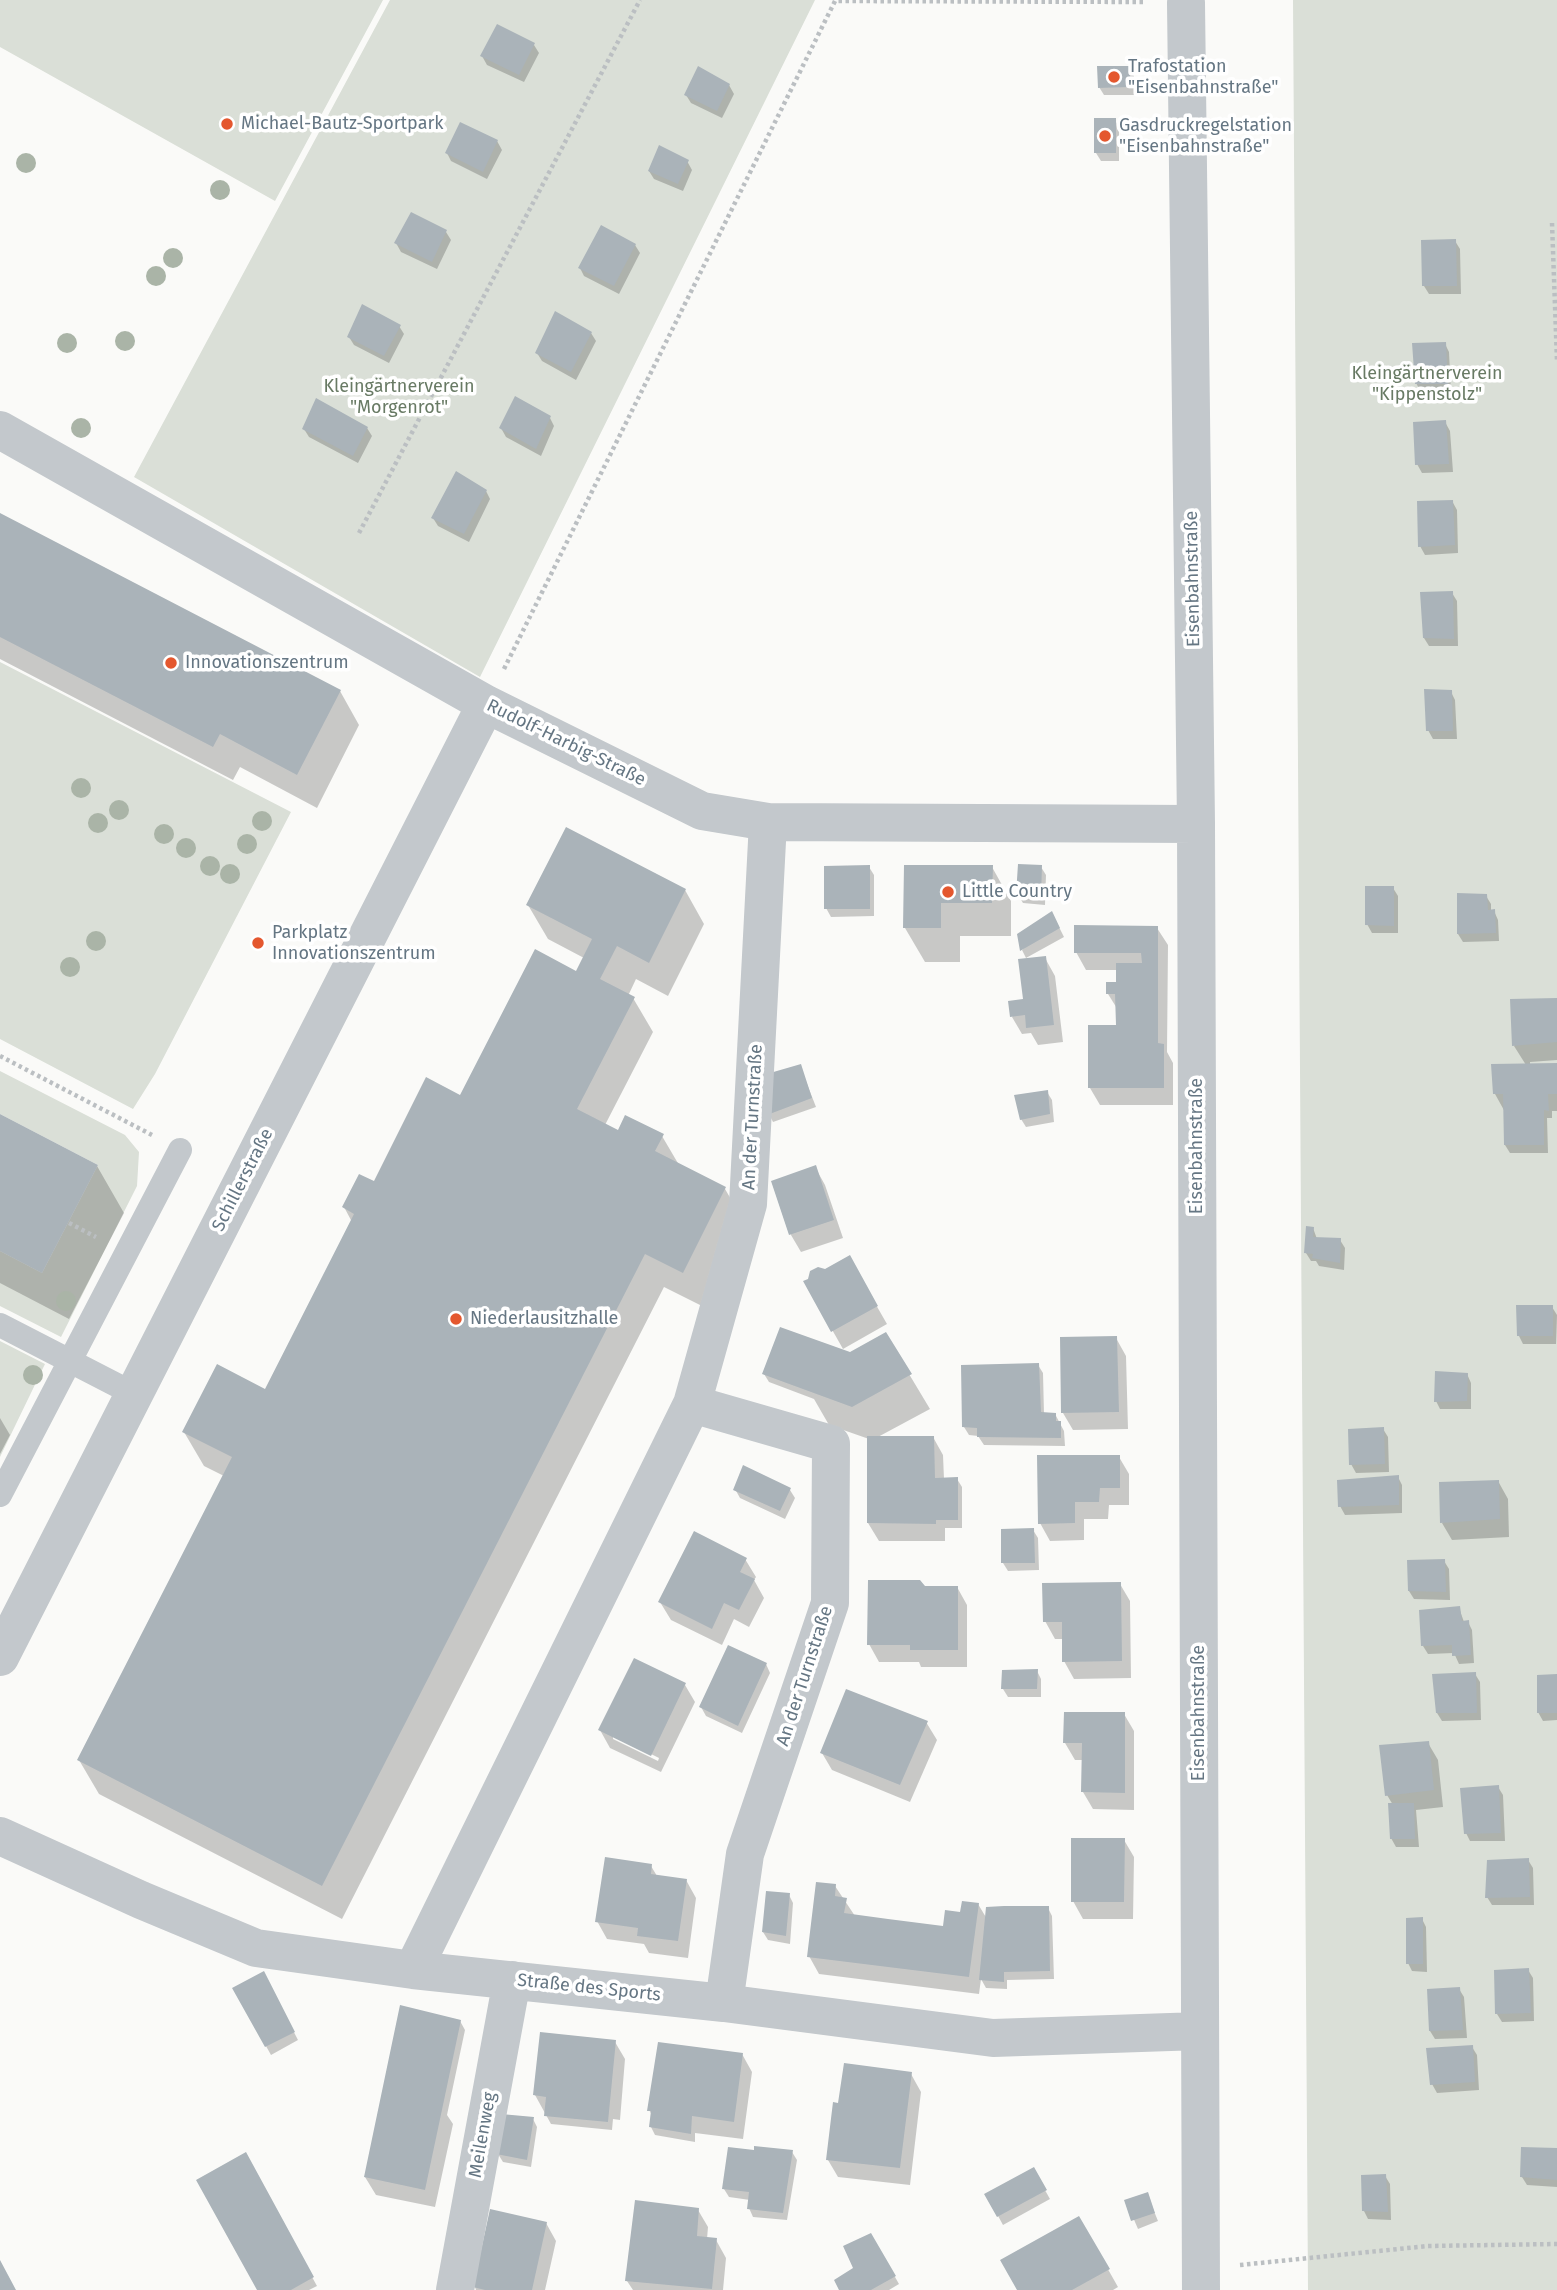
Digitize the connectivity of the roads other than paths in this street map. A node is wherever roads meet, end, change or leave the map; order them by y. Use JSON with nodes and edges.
{"nodes":[{"id":1,"x":1186,"y":3,"type":"road end"},
{"id":2,"x":0,"y":430,"type":"edge"},
{"id":3,"x":486,"y":704,"type":"junction"},
{"id":4,"x":768,"y":822,"type":"junction"},
{"id":5,"x":1196,"y":824,"type":"junction"},
{"id":6,"x":180,"y":1150,"type":"road end"},
{"id":7,"x":0,"y":1325,"type":"edge"},
{"id":8,"x":70,"y":1361,"type":"junction"},
{"id":9,"x":134,"y":1394,"type":"junction"},
{"id":10,"x":692,"y":1404,"type":"junction"},
{"id":11,"x":0,"y":1495,"type":"edge"},
{"id":12,"x":0,"y":1657,"type":"edge"},
{"id":13,"x":0,"y":1836,"type":"edge"},
{"id":14,"x":413,"y":1970,"type":"junction"},
{"id":15,"x":512,"y":1980,"type":"junction"},
{"id":16,"x":724,"y":2003,"type":"junction"},
{"id":17,"x":1200,"y":2031,"type":"junction"},
{"id":18,"x":1201,"y":2279,"type":"edge"},
{"id":19,"x":455,"y":2290,"type":"edge"}],
"edges":[{"from":1,"to":5,"type":"street","name":"Eisenbahnstraße"},
{"from":2,"to":3,"type":"street","name":"Rudolf-Harbig-Straße"},
{"from":3,"to":4,"type":"street","name":"Rudolf-Harbig-Straße"},
{"from":3,"to":9,"type":"street","name":"Schillerstraße"},
{"from":4,"to":5,"type":"street","name":"Rudolf-Harbig-Straße"},
{"from":4,"to":10,"type":"street","name":"An der Turnstraße"},
{"from":5,"to":17,"type":"street","name":"Eisenbahnstraße"},
{"from":6,"to":8,"type":"lane"},
{"from":7,"to":8,"type":"lane"},
{"from":8,"to":9,"type":"lane"},
{"from":8,"to":11,"type":"lane"},
{"from":9,"to":12,"type":"street","name":"Schillerstraße"},
{"from":10,"to":14,"type":"street","name":"An der Turnstraße"},
{"from":10,"to":16,"type":"street","name":"An der Turnstraße"},
{"from":13,"to":14,"type":"street","name":"Straße des Sports"},
{"from":14,"to":15,"type":"street","name":"Straße des Sports"},
{"from":15,"to":16,"type":"street","name":"Straße des Sports"},
{"from":15,"to":19,"type":"street","name":"Meilenweg"},
{"from":16,"to":17,"type":"street","name":"Straße des Sports"},
{"from":17,"to":18,"type":"street","name":"Eisenbahnstraße"}]}
